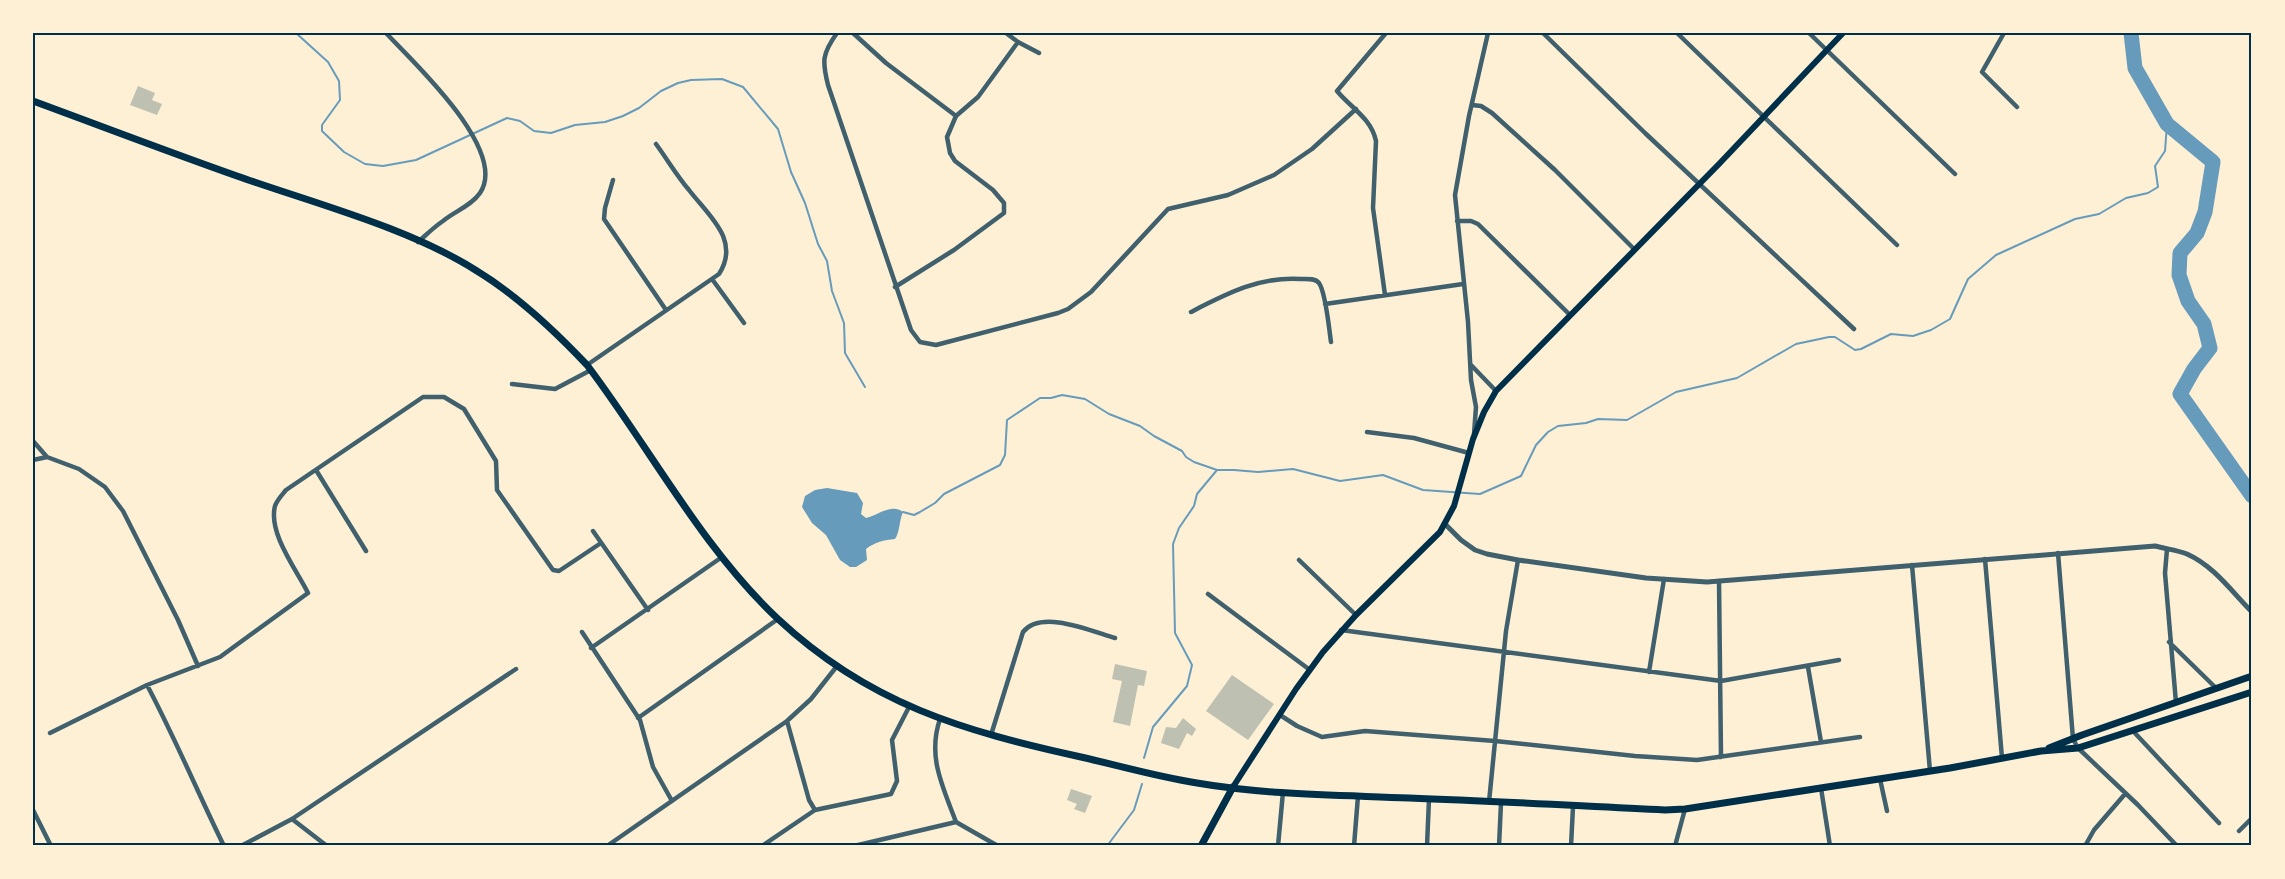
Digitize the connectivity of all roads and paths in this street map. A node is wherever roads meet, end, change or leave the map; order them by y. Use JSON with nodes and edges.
{"nodes":[{"id":1,"x":386,"y":33,"type":"edge"},
{"id":2,"x":837,"y":33,"type":"edge"},
{"id":3,"x":853,"y":33,"type":"edge"},
{"id":4,"x":1006,"y":33,"type":"edge"},
{"id":5,"x":1386,"y":33,"type":"edge"},
{"id":6,"x":1488,"y":33,"type":"edge"},
{"id":7,"x":1543,"y":33,"type":"edge"},
{"id":8,"x":1677,"y":33,"type":"edge"},
{"id":9,"x":1809,"y":33,"type":"edge"},
{"id":10,"x":1843,"y":33,"type":"edge"},
{"id":11,"x":2004,"y":33,"type":"edge"},
{"id":12,"x":1018,"y":42,"type":"junction"},
{"id":13,"x":1827,"y":51,"type":"junction"},
{"id":14,"x":1039,"y":53,"type":"dead end"},
{"id":15,"x":33,"y":101,"type":"edge"},
{"id":16,"x":1472,"y":105,"type":"junction"},
{"id":17,"x":2018,"y":107,"type":"dead end"},
{"id":18,"x":1356,"y":110,"type":"junction"},
{"id":19,"x":956,"y":116,"type":"junction"},
{"id":20,"x":1764,"y":117,"type":"junction"},
{"id":21,"x":656,"y":144,"type":"dead end"},
{"id":22,"x":1955,"y":174,"type":"dead end"},
{"id":23,"x":614,"y":180,"type":"dead end"},
{"id":24,"x":1699,"y":184,"type":"junction"},
{"id":25,"x":1457,"y":221,"type":"junction"},
{"id":26,"x":418,"y":242,"type":"junction"},
{"id":27,"x":1897,"y":245,"type":"dead end"},
{"id":28,"x":1635,"y":250,"type":"junction"},
{"id":29,"x":712,"y":279,"type":"junction"},
{"id":30,"x":1463,"y":284,"type":"junction"},
{"id":31,"x":895,"y":287,"type":"junction"},
{"id":32,"x":1385,"y":295,"type":"junction"},
{"id":33,"x":1325,"y":304,"type":"junction"},
{"id":34,"x":666,"y":310,"type":"junction"},
{"id":35,"x":1191,"y":312,"type":"dead end"},
{"id":36,"x":1570,"y":315,"type":"junction"},
{"id":37,"x":744,"y":323,"type":"dead end"},
{"id":38,"x":1854,"y":329,"type":"dead end"},
{"id":39,"x":1331,"y":342,"type":"dead end"},
{"id":40,"x":1470,"y":364,"type":"junction"},
{"id":41,"x":589,"y":368,"type":"junction"},
{"id":42,"x":512,"y":384,"type":"dead end"},
{"id":43,"x":1496,"y":391,"type":"junction"},
{"id":44,"x":1367,"y":432,"type":"dead end"},
{"id":45,"x":1473,"y":439,"type":"junction"},
{"id":46,"x":33,"y":441,"type":"edge"},
{"id":47,"x":1468,"y":453,"type":"junction"},
{"id":48,"x":47,"y":457,"type":"junction"},
{"id":49,"x":33,"y":460,"type":"edge"},
{"id":50,"x":316,"y":470,"type":"junction"},
{"id":51,"x":1445,"y":524,"type":"junction"},
{"id":52,"x":593,"y":531,"type":"dead end"},
{"id":53,"x":601,"y":543,"type":"junction"},
{"id":54,"x":2167,"y":549,"type":"junction"},
{"id":55,"x":366,"y":551,"type":"dead end"},
{"id":56,"x":2058,"y":553,"type":"junction"},
{"id":57,"x":722,"y":557,"type":"junction"},
{"id":58,"x":1985,"y":559,"type":"junction"},
{"id":59,"x":1299,"y":560,"type":"dead end"},
{"id":60,"x":1518,"y":560,"type":"junction"},
{"id":61,"x":1912,"y":566,"type":"junction"},
{"id":62,"x":1664,"y":579,"type":"junction"},
{"id":63,"x":1719,"y":581,"type":"junction"},
{"id":64,"x":1208,"y":594,"type":"dead end"},
{"id":65,"x":648,"y":610,"type":"junction"},
{"id":66,"x":2252,"y":612,"type":"edge"},
{"id":67,"x":1356,"y":615,"type":"junction"},
{"id":68,"x":778,"y":620,"type":"junction"},
{"id":69,"x":1341,"y":630,"type":"junction"},
{"id":70,"x":582,"y":632,"type":"dead end"},
{"id":71,"x":1115,"y":638,"type":"dead end"},
{"id":72,"x":2169,"y":642,"type":"junction"},
{"id":73,"x":591,"y":648,"type":"junction"},
{"id":74,"x":1504,"y":653,"type":"junction"},
{"id":75,"x":1839,"y":660,"type":"dead end"},
{"id":76,"x":198,"y":666,"type":"junction"},
{"id":77,"x":837,"y":666,"type":"junction"},
{"id":78,"x":1808,"y":667,"type":"junction"},
{"id":79,"x":516,"y":669,"type":"dead end"},
{"id":80,"x":1310,"y":670,"type":"junction"},
{"id":81,"x":1649,"y":672,"type":"junction"},
{"id":82,"x":2252,"y":676,"type":"edge"},
{"id":83,"x":1721,"y":681,"type":"junction"},
{"id":84,"x":147,"y":685,"type":"junction"},
{"id":85,"x":2217,"y":689,"type":"junction"},
{"id":86,"x":2252,"y":692,"type":"edge"},
{"id":87,"x":2176,"y":703,"type":"junction"},
{"id":88,"x":909,"y":707,"type":"junction"},
{"id":89,"x":1280,"y":715,"type":"junction"},
{"id":90,"x":638,"y":718,"type":"junction"},
{"id":91,"x":940,"y":719,"type":"junction"},
{"id":92,"x":787,"y":721,"type":"junction"},
{"id":93,"x":2133,"y":731,"type":"junction"},
{"id":94,"x":50,"y":733,"type":"dead end"},
{"id":95,"x":991,"y":735,"type":"junction"},
{"id":96,"x":1860,"y":737,"type":"dead end"},
{"id":97,"x":2073,"y":739,"type":"junction"},
{"id":98,"x":1495,"y":741,"type":"junction"},
{"id":99,"x":1821,"y":742,"type":"junction"},
{"id":100,"x":2079,"y":748,"type":"junction"},
{"id":101,"x":2041,"y":751,"type":"junction"},
{"id":102,"x":1721,"y":757,"type":"junction"},
{"id":103,"x":2002,"y":758,"type":"junction"},
{"id":104,"x":1930,"y":771,"type":"junction"},
{"id":105,"x":1880,"y":778,"type":"junction"},
{"id":106,"x":1233,"y":787,"type":"junction"},
{"id":107,"x":1821,"y":788,"type":"junction"},
{"id":108,"x":1283,"y":792,"type":"junction"},
{"id":109,"x":2125,"y":794,"type":"junction"},
{"id":110,"x":1358,"y":796,"type":"junction"},
{"id":111,"x":1429,"y":799,"type":"junction"},
{"id":112,"x":672,"y":801,"type":"junction"},
{"id":113,"x":1489,"y":803,"type":"junction"},
{"id":114,"x":1501,"y":803,"type":"junction"},
{"id":115,"x":1573,"y":807,"type":"junction"},
{"id":116,"x":1684,"y":809,"type":"junction"},
{"id":117,"x":33,"y":810,"type":"edge"},
{"id":118,"x":815,"y":810,"type":"junction"},
{"id":119,"x":1887,"y":811,"type":"dead end"},
{"id":120,"x":2252,"y":818,"type":"edge"},
{"id":121,"x":292,"y":819,"type":"junction"},
{"id":122,"x":957,"y":822,"type":"junction"},
{"id":123,"x":2219,"y":823,"type":"dead end"},
{"id":124,"x":2239,"y":831,"type":"dead end"},
{"id":125,"x":51,"y":846,"type":"edge"},
{"id":126,"x":224,"y":846,"type":"edge"},
{"id":127,"x":241,"y":846,"type":"edge"},
{"id":128,"x":327,"y":846,"type":"edge"},
{"id":129,"x":607,"y":846,"type":"edge"},
{"id":130,"x":762,"y":846,"type":"edge"},
{"id":131,"x":854,"y":846,"type":"edge"},
{"id":132,"x":998,"y":846,"type":"edge"},
{"id":133,"x":1201,"y":846,"type":"edge"},
{"id":134,"x":1278,"y":846,"type":"edge"},
{"id":135,"x":1354,"y":846,"type":"edge"},
{"id":136,"x":1427,"y":846,"type":"edge"},
{"id":137,"x":1499,"y":846,"type":"edge"},
{"id":138,"x":1571,"y":846,"type":"edge"},
{"id":139,"x":1675,"y":846,"type":"edge"},
{"id":140,"x":1830,"y":846,"type":"edge"},
{"id":141,"x":2085,"y":846,"type":"edge"},
{"id":142,"x":2177,"y":846,"type":"edge"}],
"edges":[{"from":1,"to":26,"type":"street"},
{"from":2,"to":31,"type":"street"},
{"from":3,"to":19,"type":"street"},
{"from":4,"to":12,"type":"street"},
{"from":5,"to":18,"type":"street"},
{"from":6,"to":16,"type":"street"},
{"from":7,"to":24,"type":"street"},
{"from":8,"to":20,"type":"street"},
{"from":9,"to":13,"type":"street"},
{"from":10,"to":13,"type":"main road"},
{"from":11,"to":17,"type":"street"},
{"from":12,"to":14,"type":"street"},
{"from":12,"to":19,"type":"street"},
{"from":13,"to":20,"type":"main road"},
{"from":13,"to":22,"type":"street"},
{"from":15,"to":26,"type":"main road"},
{"from":16,"to":25,"type":"street"},
{"from":16,"to":28,"type":"street"},
{"from":18,"to":31,"type":"street"},
{"from":18,"to":32,"type":"street"},
{"from":19,"to":31,"type":"street"},
{"from":20,"to":24,"type":"main road"},
{"from":20,"to":27,"type":"street"},
{"from":21,"to":29,"type":"street"},
{"from":23,"to":34,"type":"street"},
{"from":24,"to":28,"type":"main road"},
{"from":24,"to":38,"type":"street"},
{"from":25,"to":30,"type":"street"},
{"from":25,"to":36,"type":"street"},
{"from":26,"to":41,"type":"main road"},
{"from":28,"to":36,"type":"main road"},
{"from":29,"to":34,"type":"street"},
{"from":29,"to":37,"type":"street"},
{"from":30,"to":32,"type":"street"},
{"from":30,"to":40,"type":"street"},
{"from":32,"to":33,"type":"street"},
{"from":33,"to":35,"type":"street"},
{"from":33,"to":39,"type":"street"},
{"from":34,"to":41,"type":"street"},
{"from":36,"to":43,"type":"main road"},
{"from":40,"to":43,"type":"street"},
{"from":40,"to":45,"type":"street"},
{"from":41,"to":42,"type":"street"},
{"from":41,"to":57,"type":"main road"},
{"from":43,"to":45,"type":"main road"},
{"from":44,"to":47,"type":"street"},
{"from":45,"to":47,"type":"main road"},
{"from":46,"to":48,"type":"street"},
{"from":47,"to":51,"type":"main road"},
{"from":48,"to":49,"type":"street"},
{"from":48,"to":76,"type":"street"},
{"from":50,"to":53,"type":"street"},
{"from":50,"to":55,"type":"street"},
{"from":50,"to":76,"type":"street"},
{"from":51,"to":60,"type":"street"},
{"from":51,"to":67,"type":"main road"},
{"from":52,"to":53,"type":"street"},
{"from":53,"to":65,"type":"street"},
{"from":54,"to":56,"type":"street"},
{"from":54,"to":66,"type":"street"},
{"from":54,"to":72,"type":"street"},
{"from":56,"to":58,"type":"street"},
{"from":56,"to":97,"type":"street"},
{"from":57,"to":65,"type":"street"},
{"from":57,"to":68,"type":"main road"},
{"from":58,"to":61,"type":"street"},
{"from":58,"to":103,"type":"street"},
{"from":59,"to":67,"type":"street"},
{"from":60,"to":62,"type":"street"},
{"from":60,"to":74,"type":"street"},
{"from":61,"to":63,"type":"street"},
{"from":61,"to":104,"type":"street"},
{"from":62,"to":63,"type":"street"},
{"from":62,"to":81,"type":"street"},
{"from":63,"to":83,"type":"street"},
{"from":64,"to":80,"type":"street"},
{"from":65,"to":73,"type":"street"},
{"from":67,"to":69,"type":"main road"},
{"from":68,"to":77,"type":"main road"},
{"from":68,"to":90,"type":"street"},
{"from":69,"to":74,"type":"street"},
{"from":69,"to":80,"type":"main road"},
{"from":70,"to":73,"type":"street"},
{"from":71,"to":95,"type":"street"},
{"from":72,"to":85,"type":"street"},
{"from":72,"to":87,"type":"street"},
{"from":73,"to":90,"type":"street"},
{"from":74,"to":81,"type":"street"},
{"from":74,"to":98,"type":"street"},
{"from":75,"to":78,"type":"street"},
{"from":76,"to":84,"type":"street"},
{"from":77,"to":88,"type":"main road"},
{"from":77,"to":92,"type":"street"},
{"from":78,"to":83,"type":"street"},
{"from":78,"to":99,"type":"street"},
{"from":79,"to":121,"type":"street"},
{"from":80,"to":89,"type":"main road"},
{"from":81,"to":83,"type":"street"},
{"from":82,"to":85,"type":"main road"},
{"from":83,"to":102,"type":"street"},
{"from":84,"to":94,"type":"street"},
{"from":84,"to":126,"type":"street"},
{"from":85,"to":87,"type":"main road"},
{"from":86,"to":93,"type":"main road"},
{"from":87,"to":97,"type":"main road"},
{"from":88,"to":91,"type":"main road"},
{"from":88,"to":118,"type":"street"},
{"from":89,"to":98,"type":"street"},
{"from":89,"to":106,"type":"main road"},
{"from":90,"to":112,"type":"street"},
{"from":91,"to":95,"type":"main road"},
{"from":91,"to":122,"type":"street"},
{"from":92,"to":112,"type":"street"},
{"from":92,"to":118,"type":"street"},
{"from":93,"to":100,"type":"main road"},
{"from":93,"to":123,"type":"street"},
{"from":95,"to":106,"type":"main road"},
{"from":96,"to":99,"type":"street"},
{"from":97,"to":100,"type":"street"},
{"from":97,"to":101,"type":"main road"},
{"from":98,"to":102,"type":"street"},
{"from":98,"to":113,"type":"street"},
{"from":99,"to":102,"type":"street"},
{"from":100,"to":101,"type":"main road"},
{"from":100,"to":109,"type":"street"},
{"from":101,"to":103,"type":"main road"},
{"from":103,"to":104,"type":"main road"},
{"from":104,"to":105,"type":"main road"},
{"from":105,"to":107,"type":"main road"},
{"from":105,"to":119,"type":"street"},
{"from":106,"to":108,"type":"main road"},
{"from":106,"to":133,"type":"main road"},
{"from":107,"to":116,"type":"main road"},
{"from":107,"to":140,"type":"street"},
{"from":108,"to":110,"type":"main road"},
{"from":108,"to":134,"type":"street"},
{"from":109,"to":141,"type":"street"},
{"from":109,"to":142,"type":"street"},
{"from":110,"to":111,"type":"main road"},
{"from":110,"to":135,"type":"street"},
{"from":111,"to":113,"type":"main road"},
{"from":111,"to":136,"type":"street"},
{"from":112,"to":129,"type":"street"},
{"from":113,"to":114,"type":"main road"},
{"from":114,"to":115,"type":"main road"},
{"from":114,"to":137,"type":"street"},
{"from":115,"to":116,"type":"main road"},
{"from":115,"to":138,"type":"street"},
{"from":116,"to":139,"type":"street"},
{"from":117,"to":125,"type":"street"},
{"from":118,"to":130,"type":"street"},
{"from":120,"to":124,"type":"street"},
{"from":121,"to":127,"type":"street"},
{"from":121,"to":128,"type":"street"},
{"from":122,"to":131,"type":"street"},
{"from":122,"to":132,"type":"street"}]}
